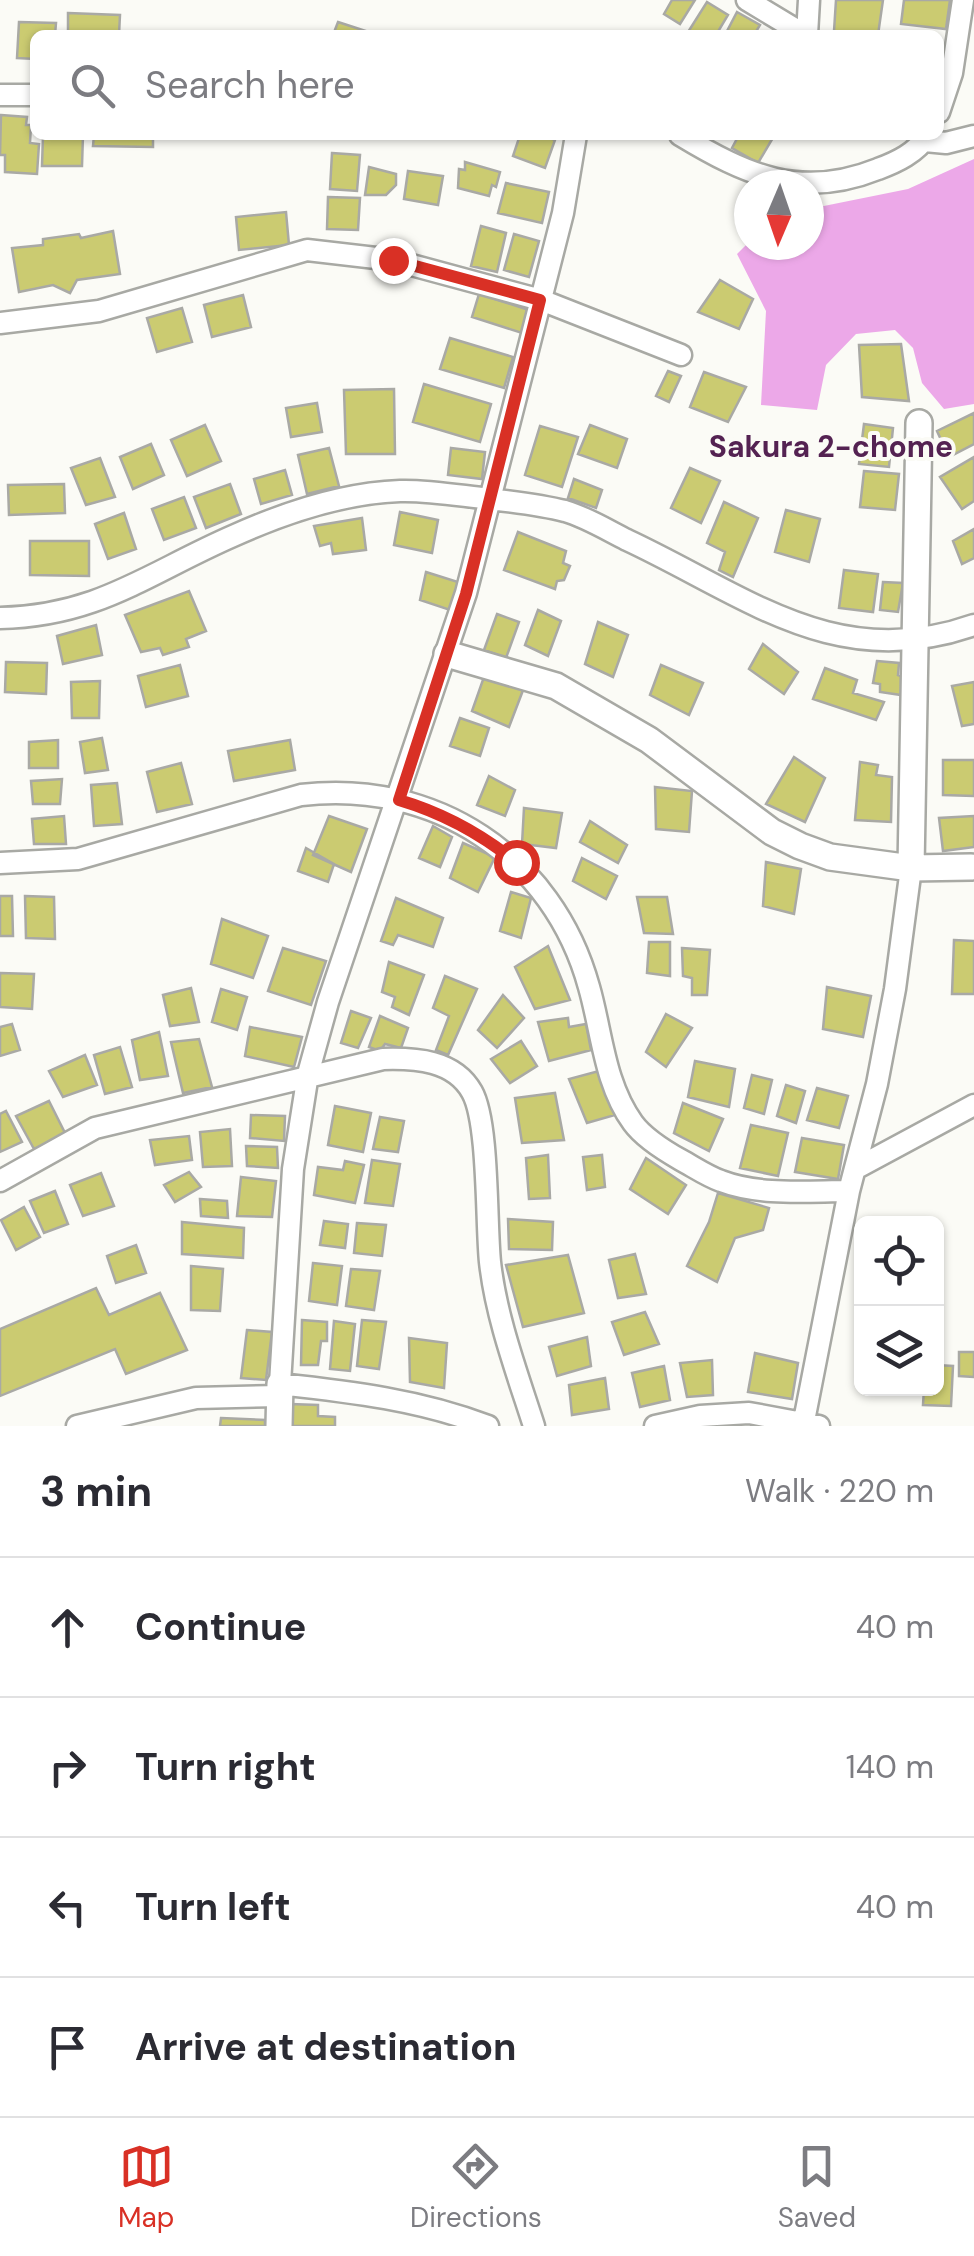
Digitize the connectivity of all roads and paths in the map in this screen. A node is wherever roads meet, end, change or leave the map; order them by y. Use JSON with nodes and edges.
{"nodes":[{"id":1,"x":747,"y":0,"type":"edge"},
{"id":2,"x":809,"y":0,"type":"edge"},
{"id":3,"x":963,"y":0,"type":"edge"},
{"id":4,"x":798,"y":30,"type":"edge"},
{"id":5,"x":806,"y":30,"type":"edge"},
{"id":6,"x":0,"y":95,"type":"edge"},
{"id":7,"x":30,"y":95,"type":"edge"},
{"id":8,"x":944,"y":97,"type":"edge"},
{"id":9,"x":974,"y":136,"type":"edge"},
{"id":10,"x":575,"y":140,"type":"edge"},
{"id":11,"x":688,"y":140,"type":"edge"},
{"id":12,"x":924,"y":140,"type":"edge"},
{"id":13,"x":934,"y":140,"type":"edge"},
{"id":14,"x":540,"y":300,"type":"junction"},
{"id":15,"x":0,"y":323,"type":"edge"},
{"id":16,"x":681,"y":355,"type":"dead end"},
{"id":17,"x":918,"y":423,"type":"dead end"},
{"id":18,"x":490,"y":499,"type":"junction"},
{"id":19,"x":0,"y":618,"type":"edge"},
{"id":20,"x":974,"y":624,"type":"edge"},
{"id":21,"x":915,"y":639,"type":"junction"},
{"id":22,"x":447,"y":654,"type":"junction"},
{"id":23,"x":399,"y":800,"type":"junction"},
{"id":24,"x":0,"y":864,"type":"edge"},
{"id":25,"x":972,"y":867,"type":"edge"},
{"id":26,"x":911,"y":868,"type":"junction"},
{"id":27,"x":308,"y":1074,"type":"junction"},
{"id":28,"x":974,"y":1105,"type":"edge"},
{"id":29,"x":854,"y":1170,"type":"junction"},
{"id":30,"x":0,"y":1181,"type":"edge"},
{"id":31,"x":849,"y":1191,"type":"junction"},
{"id":32,"x":280,"y":1390,"type":"junction"},
{"id":33,"x":809,"y":1425,"type":"edge"},
{"id":34,"x":77,"y":1426,"type":"edge"},
{"id":35,"x":279,"y":1426,"type":"edge"},
{"id":36,"x":488,"y":1426,"type":"edge"},
{"id":37,"x":534,"y":1426,"type":"edge"},
{"id":38,"x":655,"y":1426,"type":"edge"}],
"edges":[{"from":1,"to":4,"type":"street"},
{"from":2,"to":5,"type":"street"},
{"from":3,"to":8,"type":"street"},
{"from":6,"to":7,"type":"street"},
{"from":9,"to":13,"type":"street"},
{"from":10,"to":14,"type":"street"},
{"from":11,"to":12,"type":"street"},
{"from":14,"to":15,"type":"street"},
{"from":14,"to":16,"type":"street"},
{"from":14,"to":18,"type":"street"},
{"from":17,"to":21,"type":"street"},
{"from":18,"to":19,"type":"street"},
{"from":18,"to":21,"type":"street"},
{"from":18,"to":22,"type":"street"},
{"from":20,"to":21,"type":"street"},
{"from":21,"to":26,"type":"street"},
{"from":22,"to":23,"type":"street"},
{"from":22,"to":26,"type":"street"},
{"from":23,"to":24,"type":"street"},
{"from":23,"to":27,"type":"street"},
{"from":23,"to":31,"type":"street"},
{"from":25,"to":26,"type":"street"},
{"from":26,"to":29,"type":"street"},
{"from":27,"to":30,"type":"street"},
{"from":27,"to":32,"type":"street"},
{"from":27,"to":37,"type":"street"},
{"from":28,"to":29,"type":"street"},
{"from":29,"to":31,"type":"street"},
{"from":31,"to":33,"type":"street"},
{"from":32,"to":34,"type":"street"},
{"from":32,"to":35,"type":"street"},
{"from":32,"to":36,"type":"street"},
{"from":33,"to":38,"type":"street"}]}
